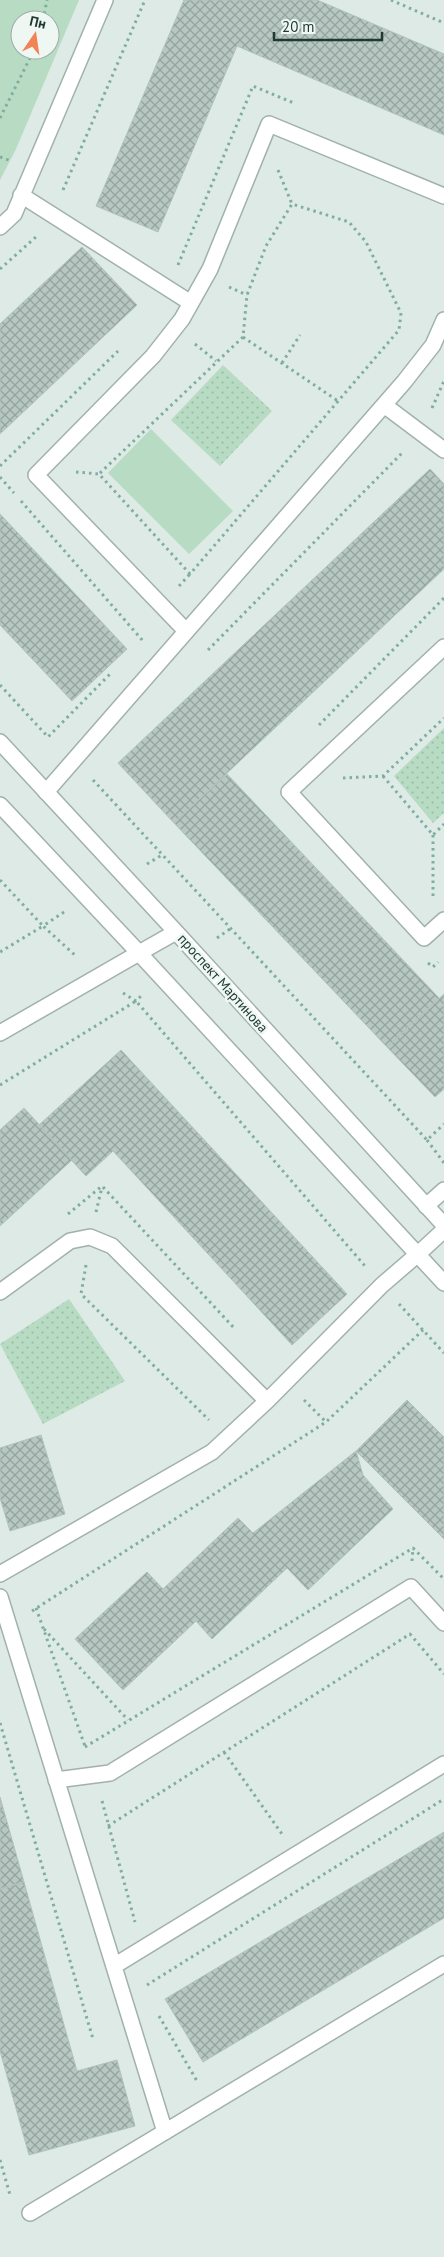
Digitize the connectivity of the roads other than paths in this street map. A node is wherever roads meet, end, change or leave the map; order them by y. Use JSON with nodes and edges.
{"nodes":[{"id":1,"x":105,"y":0,"type":"edge"},
{"id":2,"x":21,"y":195,"type":"junction"},
{"id":3,"x":444,"y":196,"type":"edge"},
{"id":4,"x":0,"y":227,"type":"edge"},
{"id":5,"x":191,"y":303,"type":"junction"},
{"id":6,"x":444,"y":320,"type":"edge"},
{"id":7,"x":384,"y":405,"type":"junction"},
{"id":8,"x":444,"y":450,"type":"edge"},
{"id":9,"x":186,"y":631,"type":"junction"},
{"id":10,"x":444,"y":647,"type":"edge"},
{"id":11,"x":0,"y":742,"type":"edge"},
{"id":12,"x":46,"y":792,"type":"junction"},
{"id":13,"x":0,"y":805,"type":"edge"},
{"id":14,"x":439,"y":924,"type":"edge"},
{"id":15,"x":176,"y":932,"type":"junction"},
{"id":16,"x":140,"y":952,"type":"junction"},
{"id":17,"x":0,"y":1033,"type":"edge"},
{"id":18,"x":444,"y":1190,"type":"edge"},
{"id":19,"x":426,"y":1206,"type":"junction"},
{"id":20,"x":444,"y":1225,"type":"edge"},
{"id":21,"x":444,"y":1230,"type":"edge"},
{"id":22,"x":418,"y":1254,"type":"junction"},
{"id":23,"x":444,"y":1283,"type":"edge"},
{"id":24,"x":0,"y":1292,"type":"edge"},
{"id":25,"x":266,"y":1401,"type":"junction"},
{"id":26,"x":0,"y":1574,"type":"edge"},
{"id":27,"x":0,"y":1597,"type":"edge"},
{"id":28,"x":444,"y":1622,"type":"edge"},
{"id":29,"x":444,"y":1764,"type":"edge"},
{"id":30,"x":56,"y":1780,"type":"junction"},
{"id":31,"x":444,"y":1964,"type":"edge"},
{"id":32,"x":114,"y":1966,"type":"junction"},
{"id":33,"x":165,"y":2132,"type":"junction"},
{"id":34,"x":30,"y":2213,"type":"dead end"}],
"edges":[{"from":1,"to":2,"type":"street"},
{"from":2,"to":4,"type":"street"},
{"from":2,"to":5,"type":"street"},
{"from":3,"to":5,"type":"street"},
{"from":5,"to":9,"type":"street"},
{"from":6,"to":7,"type":"street"},
{"from":7,"to":8,"type":"street"},
{"from":7,"to":9,"type":"street"},
{"from":9,"to":12,"type":"street"},
{"from":10,"to":14,"type":"street"},
{"from":11,"to":12,"type":"street","name":"проспект Мартинова"},
{"from":12,"to":15,"type":"street","name":"проспект Мартинова"},
{"from":13,"to":16,"type":"street"},
{"from":15,"to":16,"type":"street"},
{"from":15,"to":19,"type":"street","name":"проспект Мартинова"},
{"from":16,"to":17,"type":"street"},
{"from":16,"to":22,"type":"street"},
{"from":18,"to":19,"type":"street"},
{"from":19,"to":20,"type":"street","name":"проспект Мартинова"},
{"from":21,"to":22,"type":"street"},
{"from":22,"to":23,"type":"street"},
{"from":22,"to":25,"type":"street"},
{"from":24,"to":25,"type":"street"},
{"from":25,"to":26,"type":"street"},
{"from":27,"to":30,"type":"street"},
{"from":28,"to":30,"type":"street"},
{"from":29,"to":32,"type":"street"},
{"from":30,"to":32,"type":"street"},
{"from":31,"to":33,"type":"street"},
{"from":32,"to":33,"type":"street"},
{"from":33,"to":34,"type":"street"}]}
